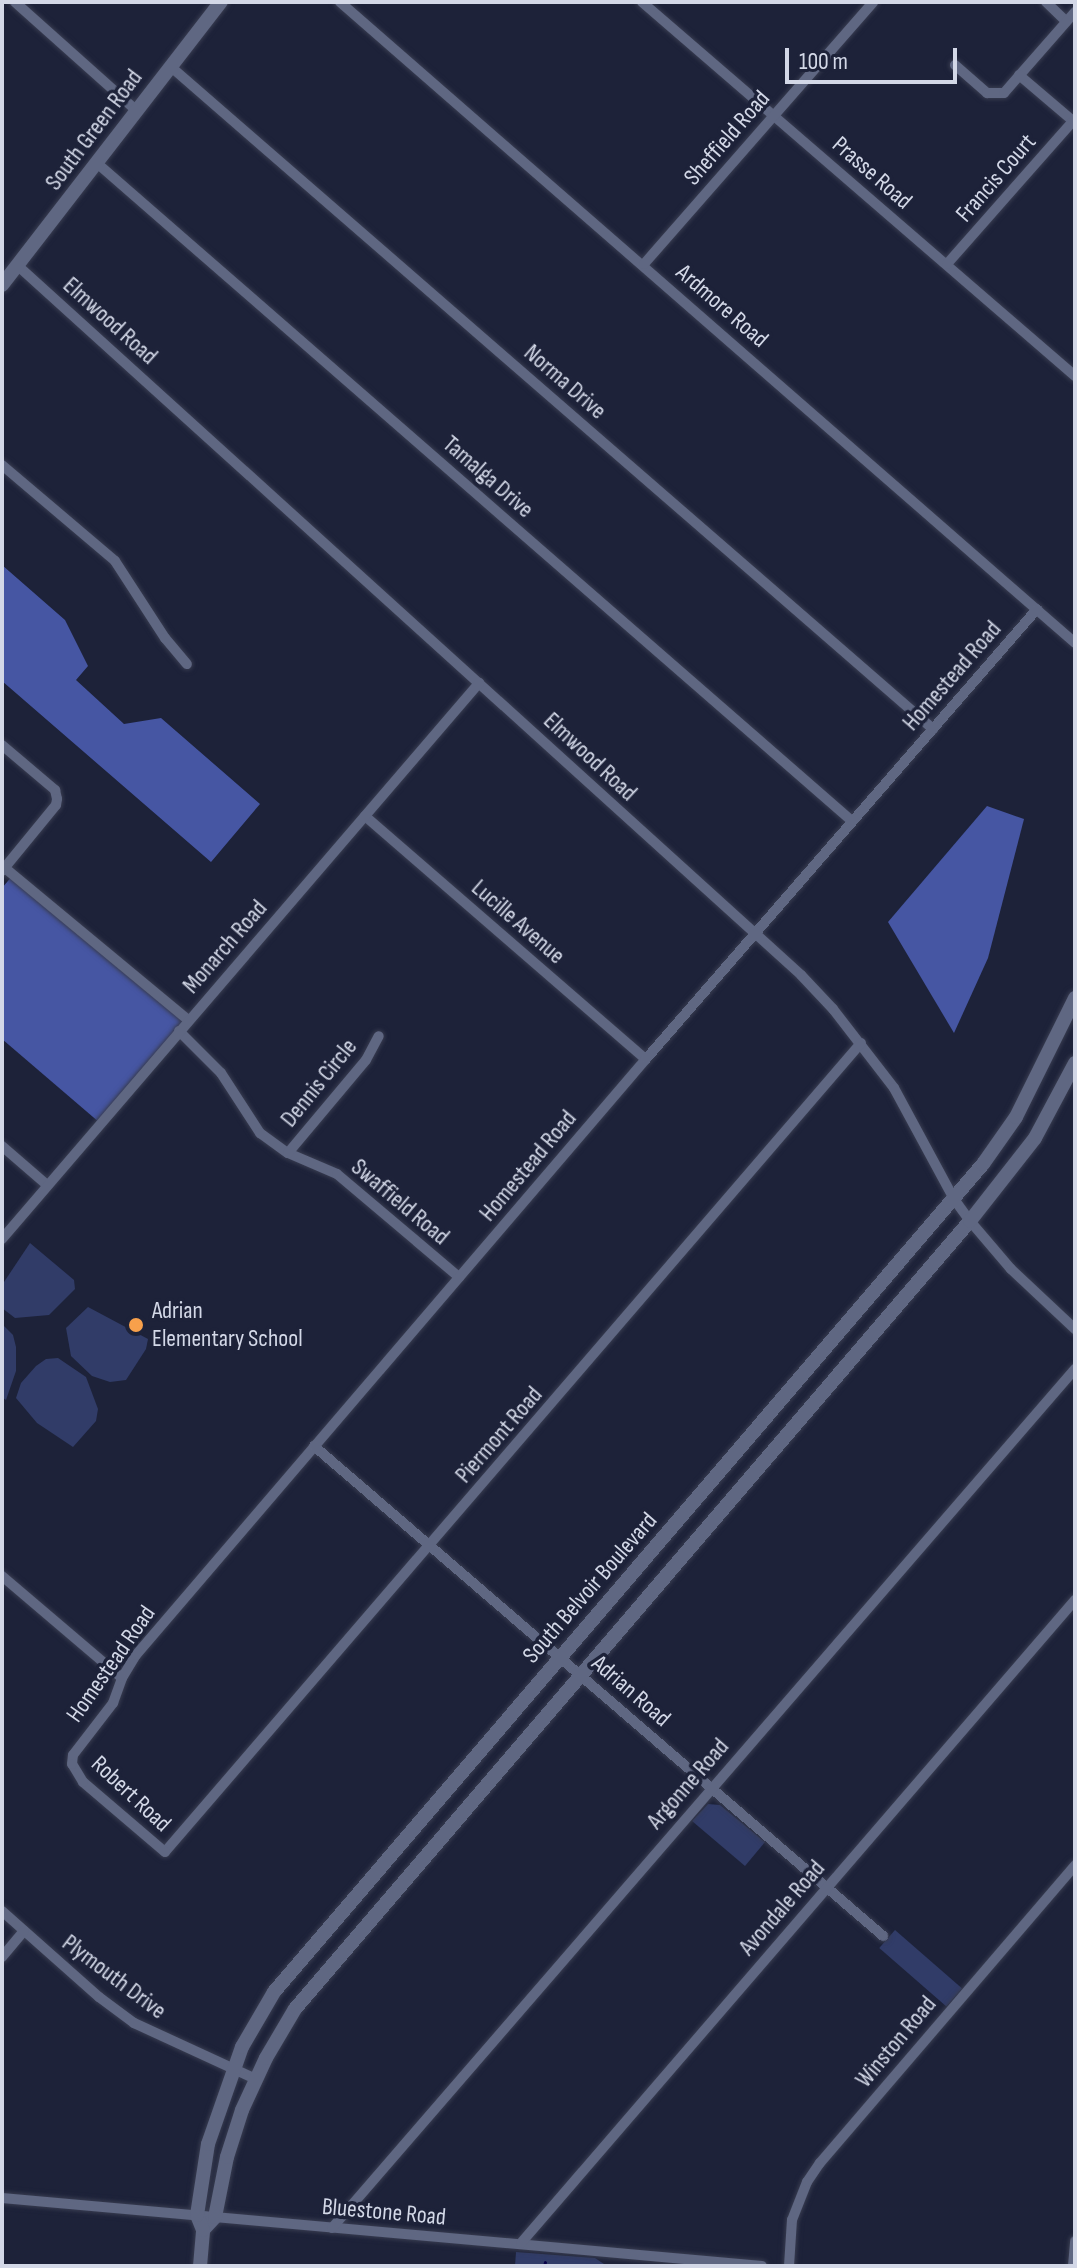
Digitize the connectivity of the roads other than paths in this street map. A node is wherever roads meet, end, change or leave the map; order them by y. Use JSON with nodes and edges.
{"nodes":[{"id":1,"x":15,"y":2,"type":"edge"},
{"id":2,"x":221,"y":2,"type":"edge"},
{"id":3,"x":340,"y":2,"type":"edge"},
{"id":4,"x":642,"y":2,"type":"edge"},
{"id":5,"x":873,"y":2,"type":"edge"},
{"id":6,"x":1046,"y":2,"type":"edge"},
{"id":7,"x":1075,"y":12,"type":"edge"},
{"id":8,"x":1066,"y":21,"type":"junction"},
{"id":9,"x":955,"y":65,"type":"dead end"},
{"id":10,"x":170,"y":66,"type":"junction"},
{"id":11,"x":1019,"y":75,"type":"junction"},
{"id":12,"x":136,"y":110,"type":"junction"},
{"id":13,"x":773,"y":115,"type":"junction"},
{"id":14,"x":1074,"y":120,"type":"edge"},
{"id":15,"x":98,"y":164,"type":"junction"},
{"id":16,"x":644,"y":264,"type":"junction"},
{"id":17,"x":947,"y":264,"type":"junction"},
{"id":18,"x":17,"y":265,"type":"junction"},
{"id":19,"x":2,"y":285,"type":"edge"},
{"id":20,"x":1075,"y":376,"type":"edge"},
{"id":21,"x":2,"y":465,"type":"edge"},
{"id":22,"x":1037,"y":609,"type":"junction"},
{"id":23,"x":1075,"y":643,"type":"edge"},
{"id":24,"x":187,"y":664,"type":"dead end"},
{"id":25,"x":479,"y":683,"type":"junction"},
{"id":26,"x":933,"y":729,"type":"junction"},
{"id":27,"x":2,"y":745,"type":"edge"},
{"id":28,"x":365,"y":816,"type":"junction"},
{"id":29,"x":852,"y":821,"type":"junction"},
{"id":30,"x":3,"y":869,"type":"edge"},
{"id":31,"x":754,"y":935,"type":"junction"},
{"id":32,"x":1075,"y":998,"type":"edge"},
{"id":33,"x":188,"y":1020,"type":"junction"},
{"id":34,"x":179,"y":1031,"type":"junction"},
{"id":35,"x":379,"y":1036,"type":"dead end"},
{"id":36,"x":861,"y":1043,"type":"junction"},
{"id":37,"x":646,"y":1059,"type":"junction"},
{"id":38,"x":1075,"y":1063,"type":"edge"},
{"id":39,"x":2,"y":1146,"type":"edge"},
{"id":40,"x":288,"y":1153,"type":"junction"},
{"id":41,"x":47,"y":1185,"type":"junction"},
{"id":42,"x":954,"y":1199,"type":"junction"},
{"id":43,"x":970,"y":1221,"type":"junction"},
{"id":44,"x":2,"y":1239,"type":"edge"},
{"id":45,"x":459,"y":1277,"type":"junction"},
{"id":46,"x":1075,"y":1329,"type":"edge"},
{"id":47,"x":1075,"y":1369,"type":"edge"},
{"id":48,"x":314,"y":1446,"type":"junction"},
{"id":49,"x":430,"y":1547,"type":"junction"},
{"id":50,"x":2,"y":1576,"type":"edge"},
{"id":51,"x":1075,"y":1600,"type":"edge"},
{"id":52,"x":561,"y":1656,"type":"junction"},
{"id":53,"x":581,"y":1674,"type":"junction"},
{"id":54,"x":122,"y":1678,"type":"junction"},
{"id":55,"x":72,"y":1764,"type":"joint"},
{"id":56,"x":711,"y":1787,"type":"junction"},
{"id":57,"x":165,"y":1852,"type":"joint"},
{"id":58,"x":1075,"y":1865,"type":"edge"},
{"id":59,"x":828,"y":1886,"type":"junction"},
{"id":60,"x":2,"y":1911,"type":"edge"},
{"id":61,"x":24,"y":1931,"type":"junction"},
{"id":62,"x":883,"y":1936,"type":"dead end"},
{"id":63,"x":2,"y":1957,"type":"edge"},
{"id":64,"x":233,"y":2069,"type":"junction"},
{"id":65,"x":256,"y":2079,"type":"junction"},
{"id":66,"x":2,"y":2198,"type":"edge"},
{"id":67,"x":197,"y":2215,"type":"junction"},
{"id":68,"x":215,"y":2217,"type":"junction"},
{"id":69,"x":332,"y":2228,"type":"junction"},
{"id":70,"x":203,"y":2230,"type":"junction"},
{"id":71,"x":1075,"y":2241,"type":"edge"},
{"id":72,"x":521,"y":2243,"type":"junction"},
{"id":73,"x":613,"y":2251,"type":"junction"},
{"id":74,"x":200,"y":2266,"type":"edge"},
{"id":75,"x":616,"y":2266,"type":"edge"},
{"id":76,"x":762,"y":2266,"type":"edge"},
{"id":77,"x":789,"y":2266,"type":"edge"},
{"id":78,"x":1073,"y":2266,"type":"edge"}],
"edges":[{"from":1,"to":12,"type":"street"},
{"from":2,"to":10,"type":"street","name":"South Green Road"},
{"from":3,"to":16,"type":"street","name":"Ardmore Road"},
{"from":4,"to":13,"type":"street","name":"Prasse Road"},
{"from":5,"to":13,"type":"street","name":"Sheffield Road"},
{"from":6,"to":8,"type":"street"},
{"from":7,"to":8,"type":"street"},
{"from":8,"to":11,"type":"street"},
{"from":9,"to":11,"type":"street"},
{"from":10,"to":12,"type":"street","name":"South Green Road"},
{"from":10,"to":26,"type":"street","name":"Norma Drive"},
{"from":11,"to":14,"type":"street"},
{"from":12,"to":15,"type":"street","name":"South Green Road"},
{"from":13,"to":16,"type":"street","name":"Sheffield Road"},
{"from":13,"to":17,"type":"street","name":"Prasse Road"},
{"from":14,"to":17,"type":"street","name":"Francis Court"},
{"from":15,"to":18,"type":"street","name":"South Green Road"},
{"from":15,"to":29,"type":"street","name":"Tamalga Drive"},
{"from":16,"to":22,"type":"street","name":"Ardmore Road"},
{"from":17,"to":20,"type":"street","name":"Prasse Road"},
{"from":18,"to":19,"type":"street","name":"South Green Road"},
{"from":18,"to":25,"type":"street","name":"Elmwood Road"},
{"from":21,"to":24,"type":"street"},
{"from":22,"to":23,"type":"street","name":"Ardmore Road"},
{"from":22,"to":26,"type":"street","name":"Homestead Road"},
{"from":25,"to":28,"type":"street","name":"Monarch Road"},
{"from":25,"to":31,"type":"street","name":"Elmwood Road"},
{"from":26,"to":29,"type":"street","name":"Homestead Road"},
{"from":27,"to":30,"type":"street"},
{"from":28,"to":33,"type":"street","name":"Monarch Road"},
{"from":28,"to":37,"type":"street","name":"Lucille Avenue"},
{"from":29,"to":31,"type":"street","name":"Homestead Road"},
{"from":30,"to":33,"type":"street"},
{"from":31,"to":36,"type":"street","name":"Elmwood Road"},
{"from":31,"to":37,"type":"street","name":"Homestead Road"},
{"from":32,"to":42,"type":"street","name":"South Belvoir Boulevard"},
{"from":33,"to":34,"type":"street","name":"Monarch Road"},
{"from":34,"to":40,"type":"street","name":"Swaffield Road"},
{"from":34,"to":41,"type":"street","name":"Monarch Road"},
{"from":35,"to":40,"type":"street","name":"Dennis Circle"},
{"from":36,"to":42,"type":"street","name":"Elmwood Road"},
{"from":36,"to":49,"type":"street","name":"Piermont Road"},
{"from":37,"to":45,"type":"street","name":"Homestead Road"},
{"from":38,"to":43,"type":"street","name":"South Belvoir Boulevard"},
{"from":39,"to":41,"type":"street"},
{"from":40,"to":45,"type":"street","name":"Swaffield Road"},
{"from":41,"to":44,"type":"street","name":"Monarch Road"},
{"from":42,"to":43,"type":"street","name":"Elmwood Road"},
{"from":42,"to":52,"type":"street","name":"South Belvoir Boulevard"},
{"from":43,"to":46,"type":"street","name":"Elmwood Road"},
{"from":43,"to":53,"type":"street","name":"South Belvoir Boulevard"},
{"from":45,"to":48,"type":"street","name":"Homestead Road"},
{"from":47,"to":56,"type":"street","name":"Argonne Road"},
{"from":48,"to":49,"type":"street","name":"Adrian Road"},
{"from":48,"to":54,"type":"street","name":"Homestead Road"},
{"from":49,"to":52,"type":"street","name":"Adrian Road"},
{"from":49,"to":57,"type":"street","name":"Piermont Road"},
{"from":50,"to":54,"type":"street"},
{"from":51,"to":59,"type":"street","name":"Avondale Road"},
{"from":52,"to":53,"type":"street","name":"Adrian Road"},
{"from":52,"to":64,"type":"street","name":"South Belvoir Boulevard"},
{"from":53,"to":56,"type":"street","name":"Adrian Road"},
{"from":53,"to":65,"type":"street","name":"South Belvoir Boulevard"},
{"from":54,"to":55,"type":"street","name":"Homestead Road"},
{"from":55,"to":57,"type":"street","name":"Robert Road"},
{"from":56,"to":59,"type":"street","name":"Adrian Road"},
{"from":56,"to":69,"type":"street","name":"Argonne Road"},
{"from":58,"to":77,"type":"street","name":"Winston Road"},
{"from":59,"to":62,"type":"street","name":"Adrian Road"},
{"from":59,"to":72,"type":"street","name":"Avondale Road"},
{"from":60,"to":61,"type":"street","name":"Plymouth Drive"},
{"from":61,"to":63,"type":"street"},
{"from":61,"to":64,"type":"street","name":"Plymouth Drive"},
{"from":64,"to":65,"type":"street","name":"Plymouth Drive"},
{"from":64,"to":67,"type":"street","name":"South Belvoir Boulevard"},
{"from":65,"to":68,"type":"street","name":"South Belvoir Boulevard"},
{"from":66,"to":67,"type":"street","name":"Bluestone Road"},
{"from":67,"to":68,"type":"street","name":"Bluestone Road"},
{"from":67,"to":70,"type":"street"},
{"from":68,"to":69,"type":"street","name":"Bluestone Road"},
{"from":68,"to":70,"type":"street"},
{"from":69,"to":72,"type":"street","name":"Bluestone Road"},
{"from":70,"to":74,"type":"street"},
{"from":71,"to":78,"type":"street"},
{"from":72,"to":73,"type":"street","name":"Bluestone Road"},
{"from":73,"to":75,"type":"street"},
{"from":73,"to":76,"type":"street","name":"Bluestone Road"}]}
